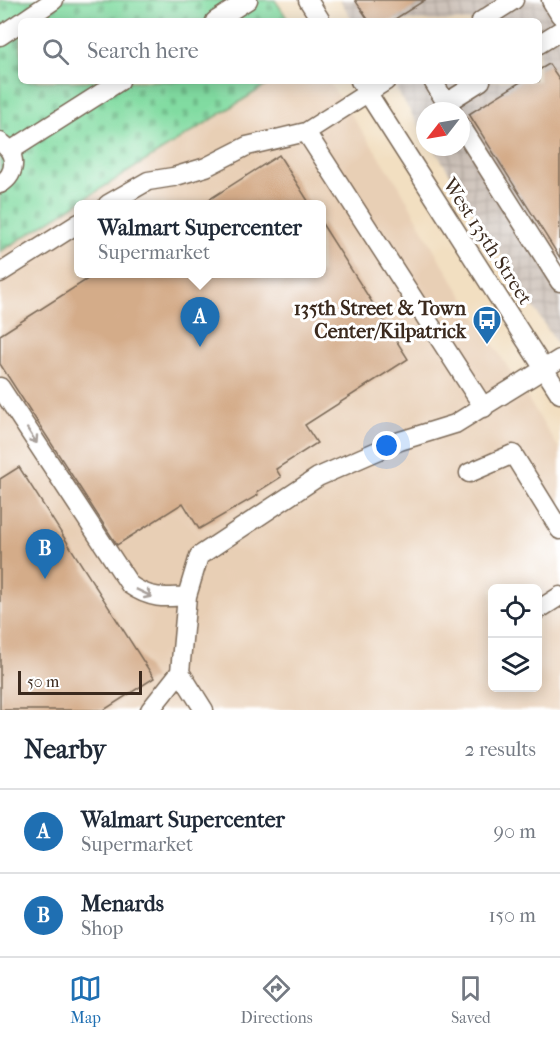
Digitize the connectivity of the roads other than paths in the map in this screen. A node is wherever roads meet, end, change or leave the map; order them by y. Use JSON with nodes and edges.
{"nodes":[{"id":1,"x":54,"y":0,"type":"edge"},
{"id":2,"x":248,"y":0,"type":"edge"},
{"id":3,"x":308,"y":0,"type":"edge"},
{"id":4,"x":514,"y":0,"type":"edge"},
{"id":5,"x":551,"y":0,"type":"edge"},
{"id":6,"x":560,"y":15,"type":"edge"},
{"id":7,"x":28,"y":18,"type":"edge"},
{"id":8,"x":220,"y":18,"type":"edge"},
{"id":9,"x":319,"y":18,"type":"edge"},
{"id":10,"x":486,"y":18,"type":"edge"},
{"id":11,"x":18,"y":25,"type":"edge"},
{"id":12,"x":560,"y":31,"type":"edge"},
{"id":13,"x":0,"y":36,"type":"edge"},
{"id":14,"x":542,"y":42,"type":"edge"},
{"id":15,"x":115,"y":84,"type":"edge"},
{"id":16,"x":435,"y":84,"type":"edge"},
{"id":17,"x":477,"y":84,"type":"edge"},
{"id":18,"x":363,"y":87,"type":"edge"},
{"id":19,"x":446,"y":102,"type":"edge"},
{"id":20,"x":455,"y":102,"type":"edge"},
{"id":21,"x":306,"y":132,"type":"junction"},
{"id":22,"x":470,"y":140,"type":"edge"},
{"id":23,"x":5,"y":147,"type":"edge"},
{"id":24,"x":0,"y":184,"type":"edge"},
{"id":25,"x":115,"y":200,"type":"edge"},
{"id":26,"x":74,"y":226,"type":"edge"},
{"id":27,"x":0,"y":273,"type":"edge"},
{"id":28,"x":560,"y":281,"type":"edge"},
{"id":29,"x":560,"y":360,"type":"edge"},
{"id":30,"x":544,"y":370,"type":"junction"},
{"id":31,"x":0,"y":387,"type":"edge"},
{"id":32,"x":560,"y":394,"type":"edge"},
{"id":33,"x":484,"y":408,"type":"junction"},
{"id":34,"x":469,"y":473,"type":"dead end"},
{"id":35,"x":560,"y":530,"type":"edge"},
{"id":36,"x":186,"y":596,"type":"junction"},
{"id":37,"x":560,"y":596,"type":"edge"},
{"id":38,"x":542,"y":607,"type":"edge"},
{"id":39,"x":180,"y":672,"type":"junction"},
{"id":40,"x":150,"y":710,"type":"edge"},
{"id":41,"x":204,"y":710,"type":"edge"}],
"edges":[{"from":1,"to":7,"type":"street"},
{"from":2,"to":8,"type":"street"},
{"from":3,"to":9,"type":"street"},
{"from":4,"to":10,"type":"street"},
{"from":5,"to":6,"type":"street"},
{"from":11,"to":13,"type":"street"},
{"from":12,"to":14,"type":"street"},
{"from":15,"to":23,"type":"street"},
{"from":16,"to":19,"type":"street"},
{"from":17,"to":20,"type":"street"},
{"from":18,"to":21,"type":"street"},
{"from":18,"to":30,"type":"street","name":"West 135th Street"},
{"from":21,"to":25,"type":"street"},
{"from":21,"to":33,"type":"street"},
{"from":22,"to":28,"type":"street"},
{"from":23,"to":24,"type":"street"},
{"from":26,"to":27,"type":"street"},
{"from":29,"to":30,"type":"street"},
{"from":30,"to":32,"type":"street","name":"West 135th Street"},
{"from":30,"to":33,"type":"street"},
{"from":31,"to":36,"type":"street","one_way":true},
{"from":33,"to":36,"type":"street"},
{"from":34,"to":35,"type":"street"},
{"from":36,"to":39,"type":"street"},
{"from":37,"to":38,"type":"street"},
{"from":39,"to":40,"type":"street"},
{"from":39,"to":41,"type":"street"}]}
